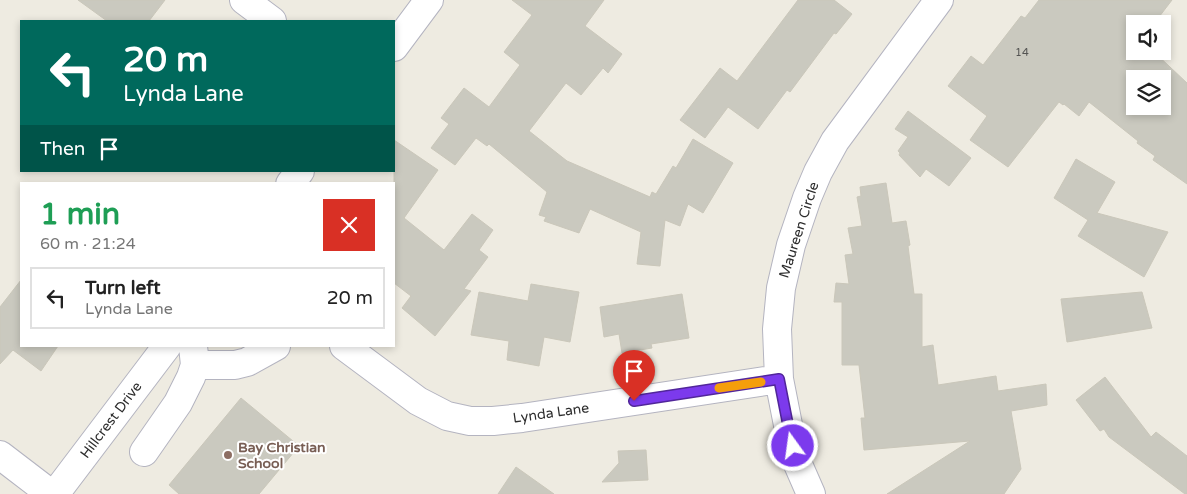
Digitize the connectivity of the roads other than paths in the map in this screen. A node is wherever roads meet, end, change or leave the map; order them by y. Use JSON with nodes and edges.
{"nodes":[{"id":1,"x":244,"y":0,"type":"edge"},
{"id":2,"x":429,"y":0,"type":"edge"},
{"id":3,"x":939,"y":0,"type":"edge"},
{"id":4,"x":271,"y":20,"type":"edge"},
{"id":5,"x":395,"y":46,"type":"edge"},
{"id":6,"x":299,"y":172,"type":"edge"},
{"id":7,"x":292,"y":182,"type":"edge"},
{"id":8,"x":166,"y":347,"type":"edge"},
{"id":9,"x":274,"y":347,"type":"edge"},
{"id":10,"x":345,"y":347,"type":"edge"},
{"id":11,"x":194,"y":356,"type":"edge"},
{"id":12,"x":779,"y":379,"type":"junction"},
{"id":13,"x":144,"y":452,"type":"dead end"},
{"id":14,"x":0,"y":455,"type":"edge"},
{"id":15,"x":53,"y":494,"type":"edge"},
{"id":16,"x":811,"y":494,"type":"edge"}],
"edges":[{"from":1,"to":4,"type":"street"},
{"from":2,"to":5,"type":"street"},
{"from":3,"to":12,"type":"street","name":"Maureen Circle"},
{"from":6,"to":7,"type":"street"},
{"from":8,"to":15,"type":"street","name":"Hillcrest Drive"},
{"from":9,"to":11,"type":"street"},
{"from":10,"to":12,"type":"street","name":"Lynda Lane"},
{"from":11,"to":13,"type":"street"},
{"from":12,"to":16,"type":"street","name":"Maureen Circle"},
{"from":14,"to":15,"type":"street"}]}
